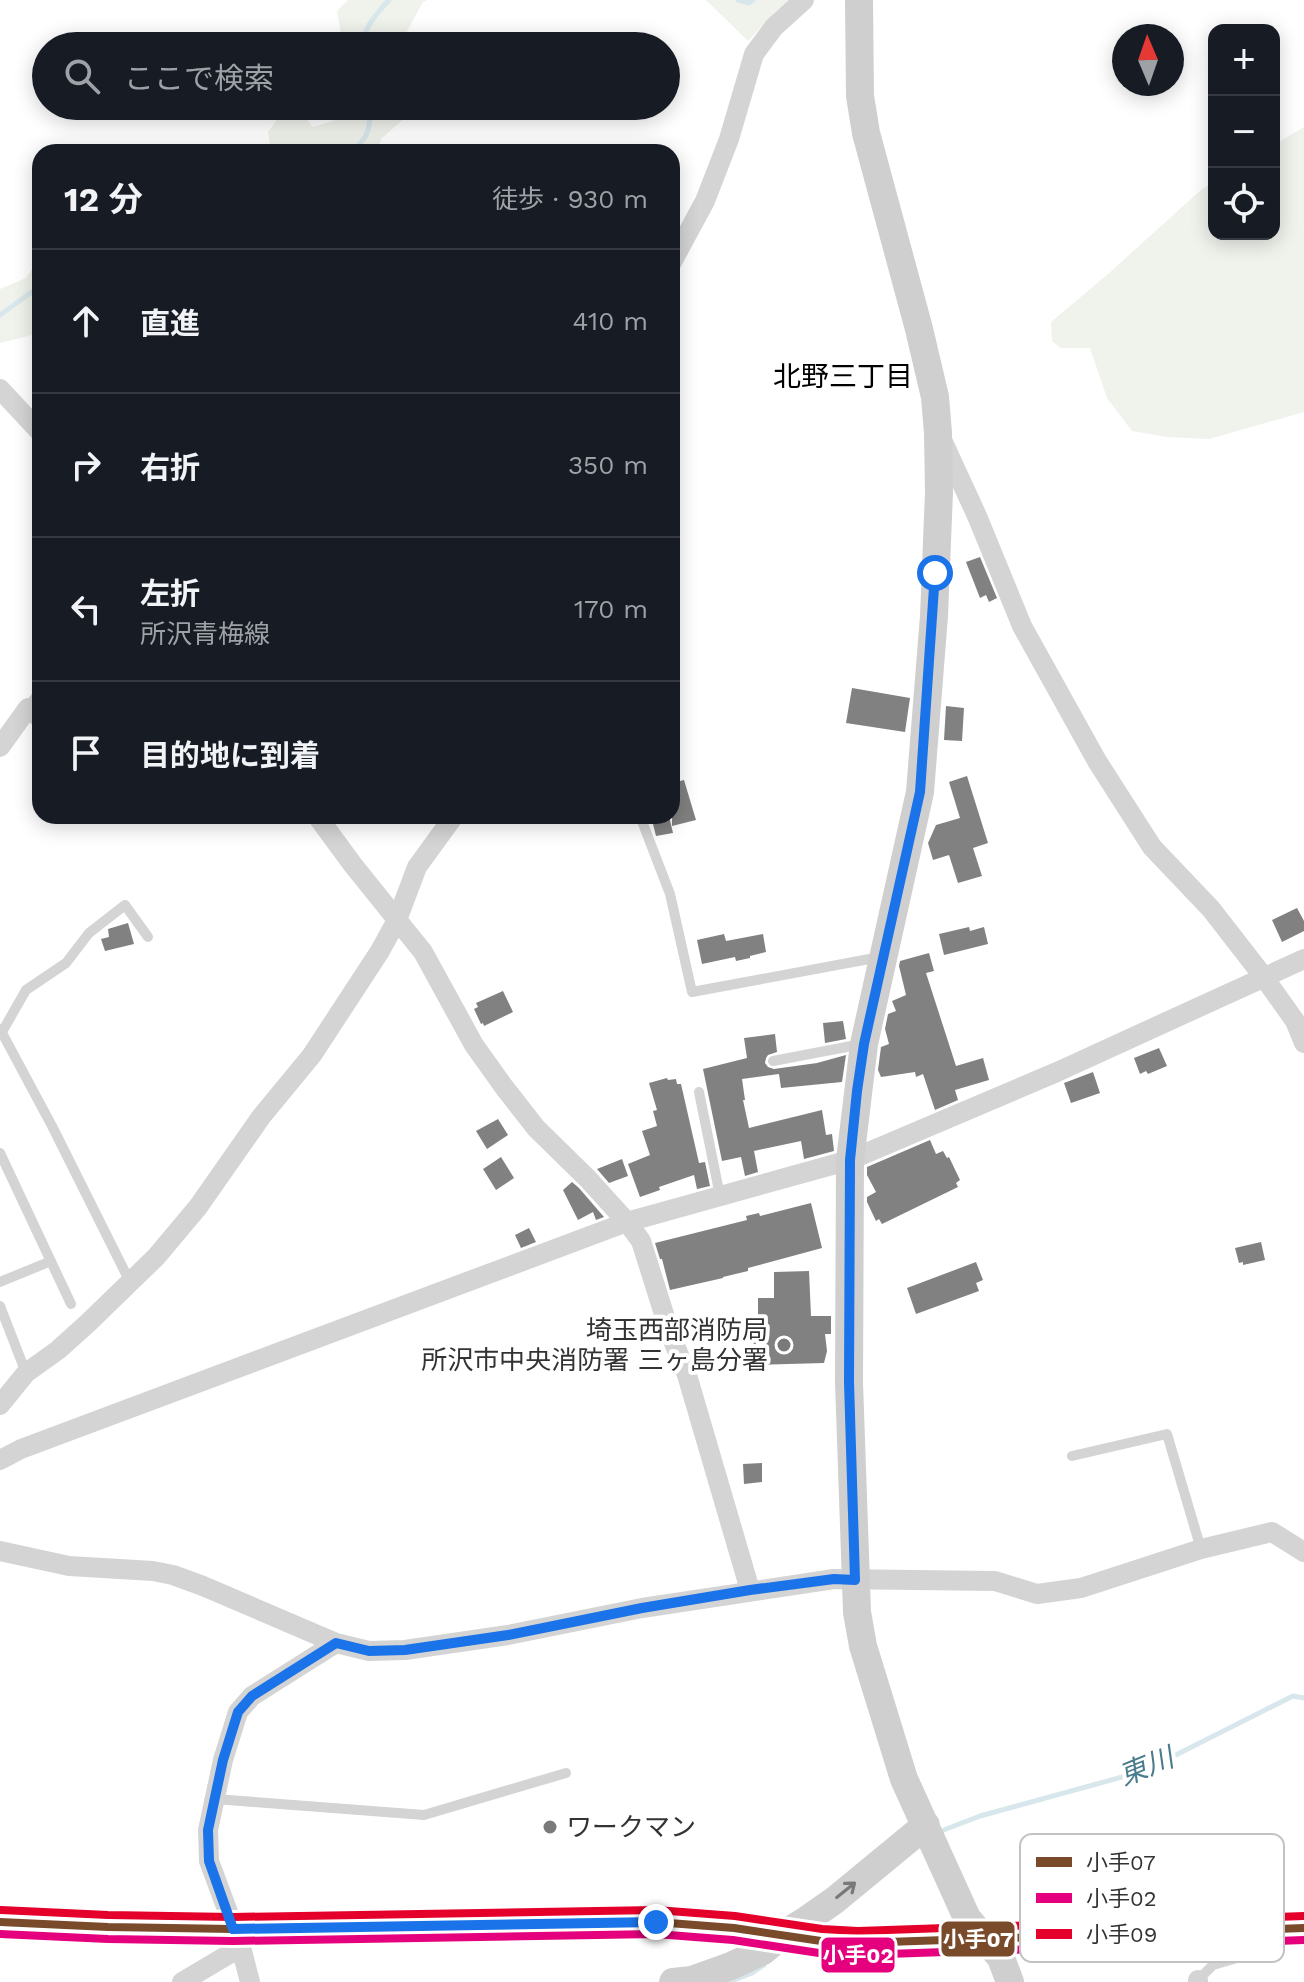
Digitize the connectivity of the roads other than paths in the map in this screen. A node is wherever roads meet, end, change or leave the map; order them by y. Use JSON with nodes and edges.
{"nodes":[{"id":1,"x":804,"y":0,"type":"edge"},
{"id":2,"x":859,"y":0,"type":"edge"},
{"id":3,"x":680,"y":247,"type":"edge"},
{"id":4,"x":0,"y":389,"type":"edge"},
{"id":5,"x":32,"y":423,"type":"edge"},
{"id":6,"x":938,"y":433,"type":"junction"},
{"id":7,"x":32,"y":711,"type":"edge"},
{"id":8,"x":0,"y":747,"type":"edge"},
{"id":9,"x":323,"y":824,"type":"edge"},
{"id":10,"x":448,"y":824,"type":"edge"},
{"id":11,"x":643,"y":824,"type":"edge"},
{"id":12,"x":397,"y":920,"type":"junction"},
{"id":13,"x":148,"y":937,"type":"dead end"},
{"id":14,"x":882,"y":956,"type":"junction"},
{"id":15,"x":1304,"y":959,"type":"edge"},
{"id":16,"x":1263,"y":976,"type":"junction"},
{"id":17,"x":1,"y":1030,"type":"edge"},
{"id":18,"x":1304,"y":1043,"type":"edge"},
{"id":19,"x":864,"y":1044,"type":"junction"},
{"id":20,"x":773,"y":1061,"type":"dead end"},
{"id":21,"x":699,"y":1092,"type":"dead end"},
{"id":22,"x":0,"y":1153,"type":"edge"},
{"id":23,"x":850,"y":1160,"type":"junction"},
{"id":24,"x":3,"y":1169,"type":"edge"},
{"id":25,"x":720,"y":1196,"type":"junction"},
{"id":26,"x":627,"y":1222,"type":"junction"},
{"id":27,"x":51,"y":1261,"type":"junction"},
{"id":28,"x":0,"y":1282,"type":"edge"},
{"id":29,"x":130,"y":1282,"type":"junction"},
{"id":30,"x":71,"y":1304,"type":"dead end"},
{"id":31,"x":0,"y":1306,"type":"edge"},
{"id":32,"x":26,"y":1373,"type":"junction"},
{"id":33,"x":0,"y":1405,"type":"edge"},
{"id":34,"x":1072,"y":1456,"type":"dead end"},
{"id":35,"x":0,"y":1460,"type":"edge"},
{"id":36,"x":1201,"y":1549,"type":"junction"},
{"id":37,"x":0,"y":1551,"type":"edge"},
{"id":38,"x":1304,"y":1552,"type":"edge"},
{"id":39,"x":855,"y":1580,"type":"junction"},
{"id":40,"x":750,"y":1590,"type":"junction"},
{"id":41,"x":336,"y":1643,"type":"junction"},
{"id":42,"x":566,"y":1773,"type":"dead end"},
{"id":43,"x":215,"y":1799,"type":"junction"},
{"id":44,"x":929,"y":1833,"type":"junction"},
{"id":45,"x":0,"y":1922,"type":"edge"},
{"id":46,"x":1304,"y":1928,"type":"edge"},
{"id":47,"x":1284,"y":1929,"type":"edge"},
{"id":48,"x":782,"y":1935,"type":"junction"},
{"id":49,"x":1020,"y":1937,"type":"edge"},
{"id":50,"x":237,"y":1938,"type":"junction"},
{"id":51,"x":985,"y":1938,"type":"junction"},
{"id":52,"x":1223,"y":1962,"type":"edge"},
{"id":53,"x":1198,"y":1981,"type":"edge"},
{"id":54,"x":182,"y":1982,"type":"edge"},
{"id":55,"x":250,"y":1982,"type":"edge"},
{"id":56,"x":673,"y":1982,"type":"edge"},
{"id":57,"x":1010,"y":1982,"type":"edge"}],
"edges":[{"from":1,"to":3,"type":"street"},
{"from":2,"to":6,"type":"street"},
{"from":4,"to":5,"type":"street"},
{"from":6,"to":14,"type":"street"},
{"from":6,"to":16,"type":"street"},
{"from":7,"to":8,"type":"street"},
{"from":9,"to":12,"type":"street"},
{"from":10,"to":12,"type":"street"},
{"from":11,"to":14,"type":"lane"},
{"from":12,"to":26,"type":"street"},
{"from":12,"to":29,"type":"street"},
{"from":13,"to":17,"type":"lane"},
{"from":14,"to":19,"type":"street"},
{"from":15,"to":16,"type":"street"},
{"from":16,"to":18,"type":"street"},
{"from":16,"to":23,"type":"street"},
{"from":17,"to":29,"type":"lane"},
{"from":19,"to":20,"type":"lane"},
{"from":19,"to":23,"type":"street"},
{"from":21,"to":25,"type":"lane"},
{"from":22,"to":24,"type":"lane"},
{"from":23,"to":25,"type":"street"},
{"from":23,"to":39,"type":"street"},
{"from":24,"to":27,"type":"lane"},
{"from":25,"to":26,"type":"street"},
{"from":26,"to":35,"type":"street"},
{"from":26,"to":40,"type":"street"},
{"from":27,"to":28,"type":"lane"},
{"from":27,"to":30,"type":"lane"},
{"from":29,"to":32,"type":"street"},
{"from":31,"to":32,"type":"lane"},
{"from":32,"to":33,"type":"street"},
{"from":34,"to":36,"type":"lane"},
{"from":36,"to":38,"type":"street"},
{"from":36,"to":39,"type":"street"},
{"from":37,"to":41,"type":"street"},
{"from":39,"to":40,"type":"street"},
{"from":39,"to":44,"type":"street"},
{"from":40,"to":41,"type":"street"},
{"from":41,"to":43,"type":"street"},
{"from":42,"to":43,"type":"lane"},
{"from":43,"to":50,"type":"street"},
{"from":48,"to":44,"type":"street","one_way":true},
{"from":44,"to":51,"type":"street"},
{"from":45,"to":50,"type":"street"},
{"from":46,"to":47,"type":"street"},
{"from":48,"to":50,"type":"street"},
{"from":48,"to":51,"type":"street"},
{"from":48,"to":56,"type":"street"},
{"from":49,"to":51,"type":"street"},
{"from":50,"to":54,"type":"street"},
{"from":50,"to":55,"type":"street"},
{"from":51,"to":57,"type":"street"},
{"from":52,"to":53,"type":"lane"}]}
